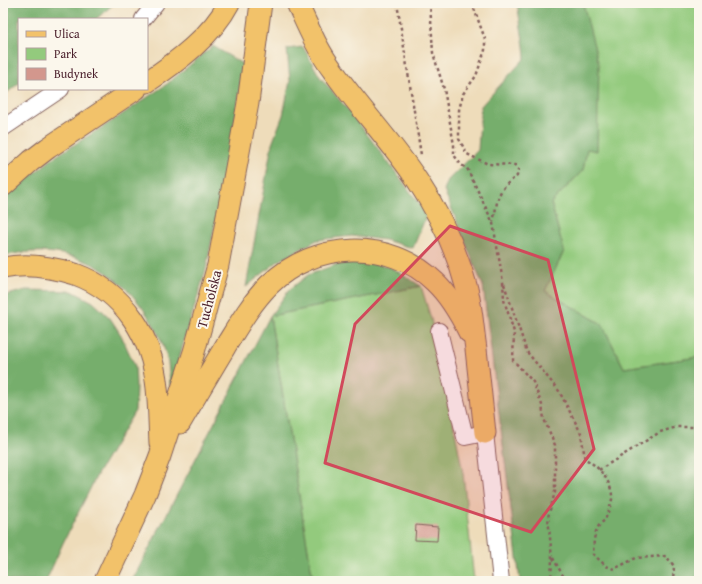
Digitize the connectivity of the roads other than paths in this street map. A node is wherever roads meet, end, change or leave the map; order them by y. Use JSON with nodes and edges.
{"nodes":[{"id":1,"x":156,"y":3,"type":"edge"},
{"id":2,"x":229,"y":3,"type":"edge"},
{"id":3,"x":261,"y":3,"type":"edge"},
{"id":4,"x":297,"y":3,"type":"edge"},
{"id":5,"x":144,"y":18,"type":"edge"},
{"id":6,"x":148,"y":81,"type":"edge"},
{"id":7,"x":60,"y":90,"type":"edge"},
{"id":8,"x":135,"y":90,"type":"edge"},
{"id":9,"x":3,"y":128,"type":"edge"},
{"id":10,"x":3,"y":186,"type":"edge"},
{"id":11,"x":3,"y":268,"type":"edge"},
{"id":12,"x":439,"y":332,"type":"dead end"},
{"id":13,"x":476,"y":348,"type":"junction"},
{"id":14,"x":486,"y":433,"type":"junction"},
{"id":15,"x":160,"y":456,"type":"junction"},
{"id":16,"x":105,"y":581,"type":"edge"},
{"id":17,"x":501,"y":581,"type":"edge"}],
"edges":[{"from":1,"to":5,"type":"street"},
{"from":2,"to":6,"type":"main road"},
{"from":3,"to":15,"type":"main road","name":"Tucholska"},
{"from":4,"to":13,"type":"main road"},
{"from":7,"to":9,"type":"street"},
{"from":8,"to":10,"type":"main road"},
{"from":11,"to":15,"type":"main road"},
{"from":12,"to":14,"type":"street"},
{"from":13,"to":14,"type":"main road"},
{"from":13,"to":15,"type":"main road"},
{"from":14,"to":17,"type":"street"},
{"from":15,"to":16,"type":"main road","name":"Tucholska"}]}
